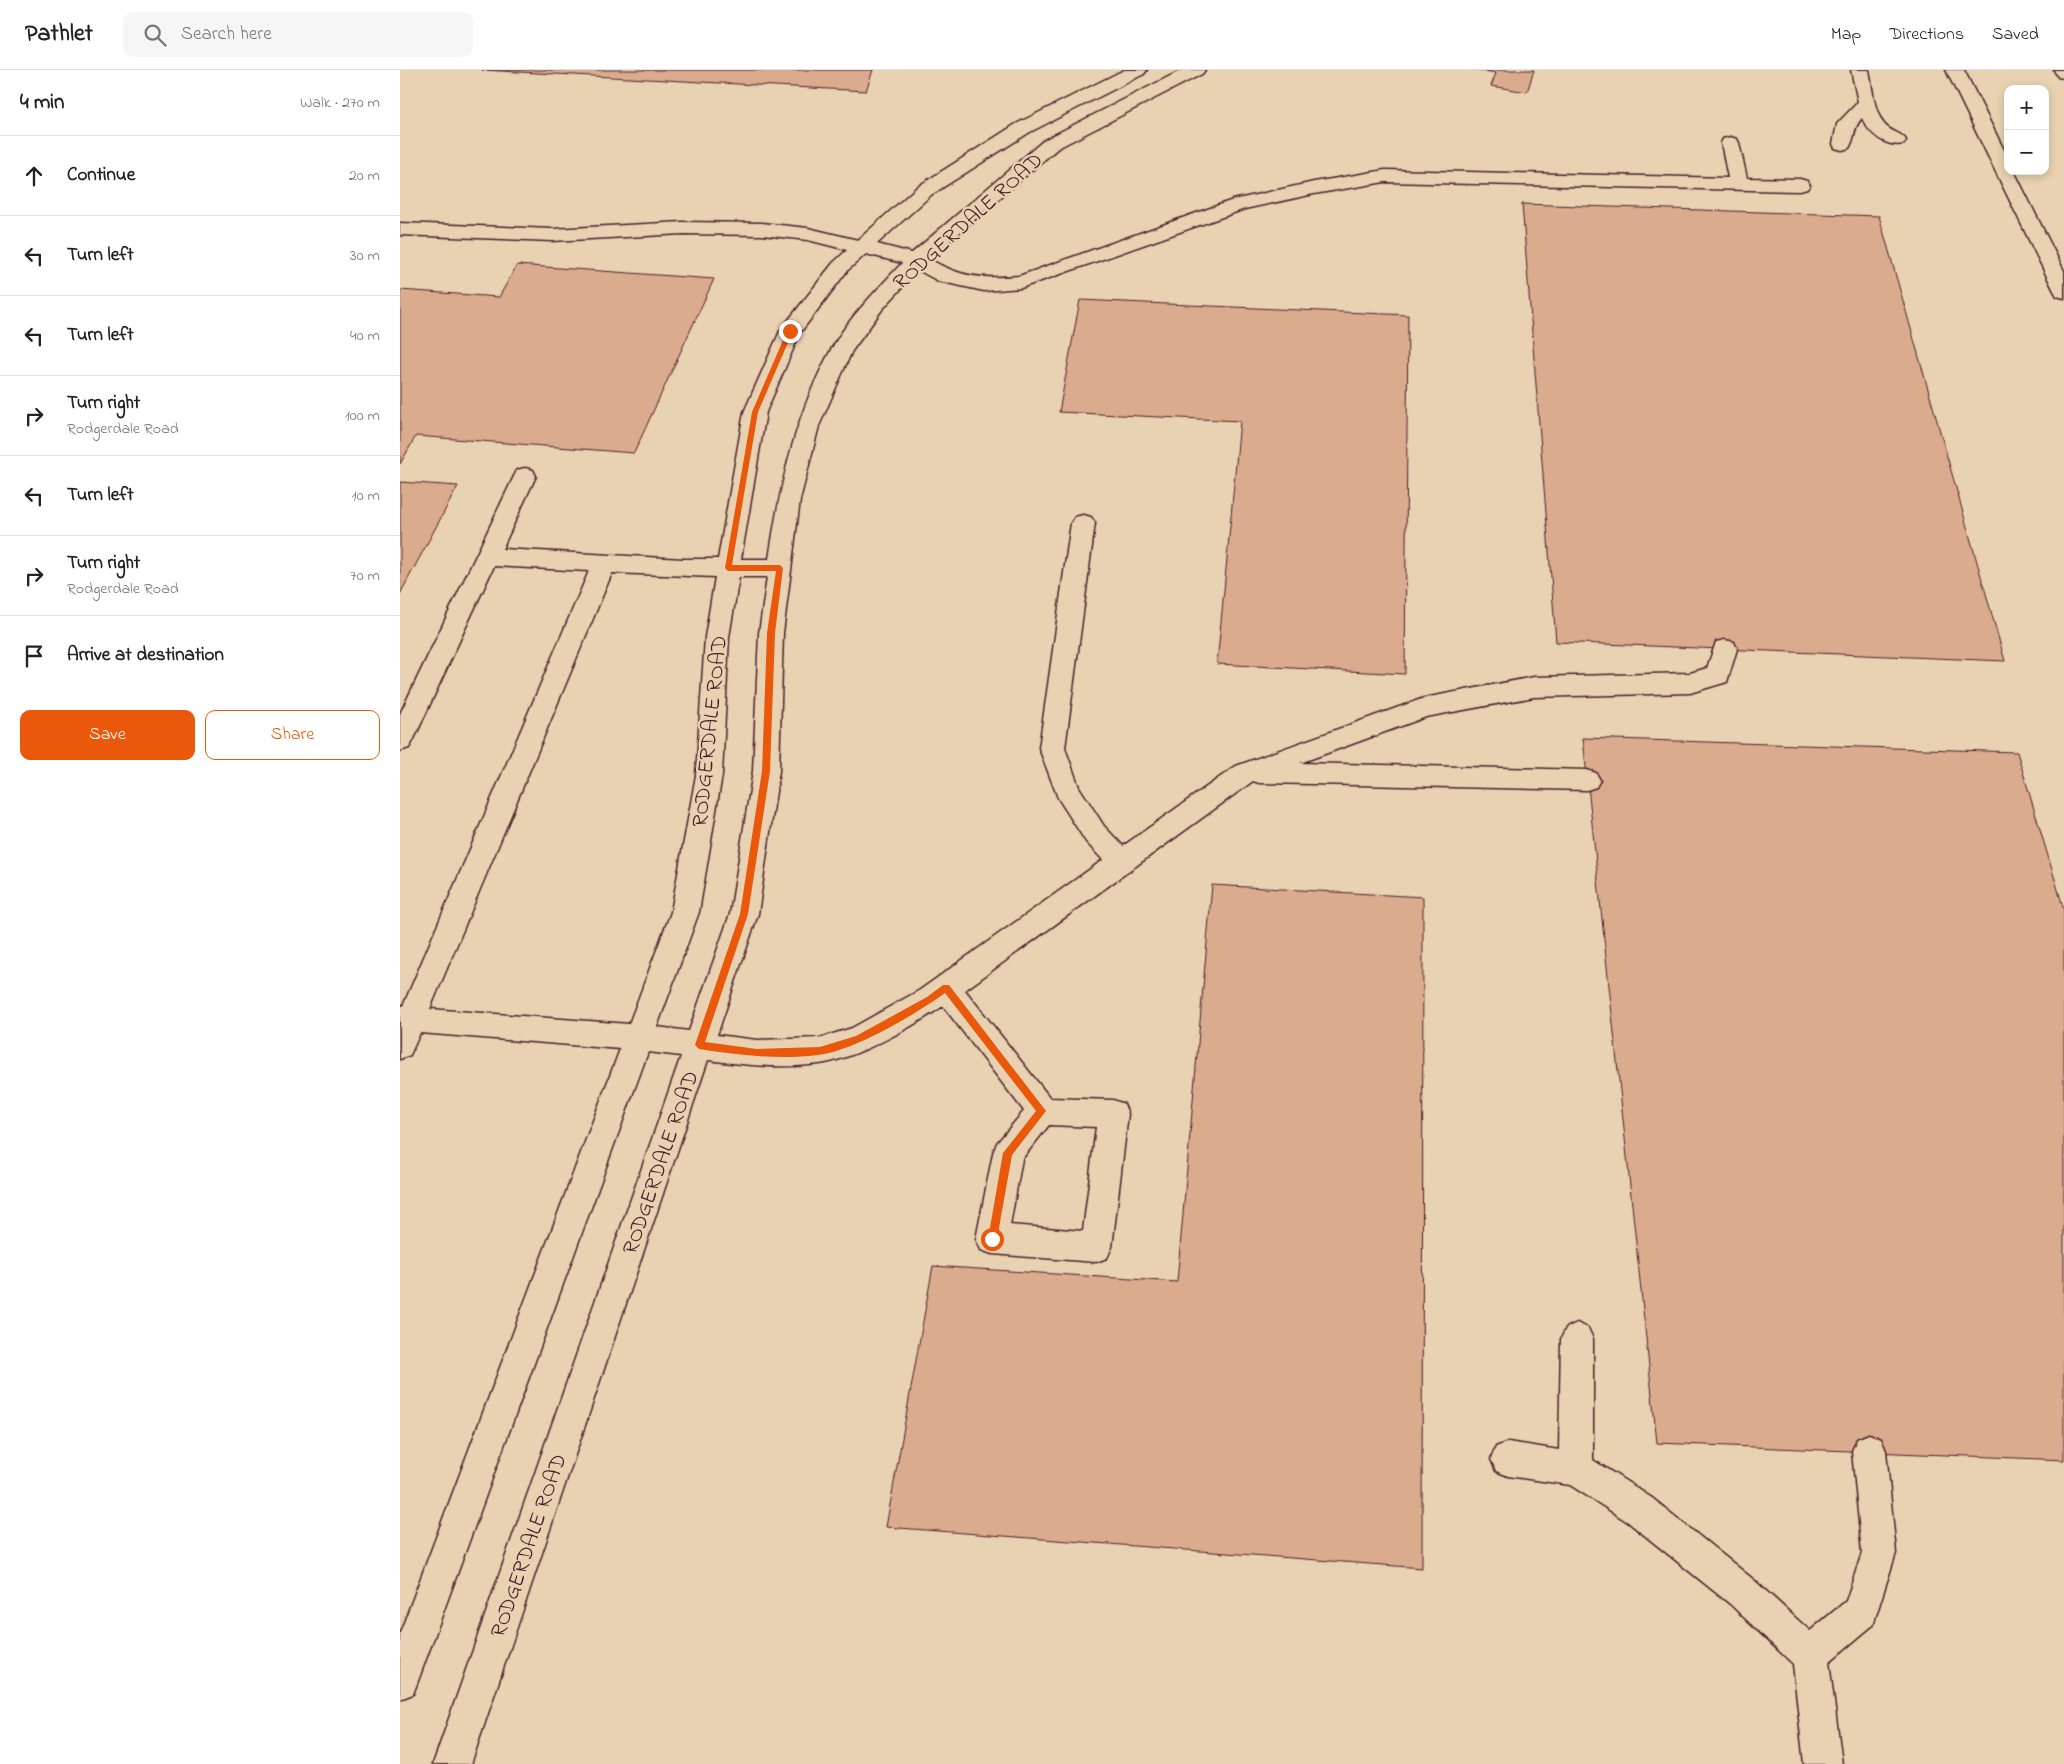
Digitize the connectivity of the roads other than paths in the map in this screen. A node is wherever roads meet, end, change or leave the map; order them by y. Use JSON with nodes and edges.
{"nodes":[{"id":1,"x":1138,"y":70,"type":"edge"},
{"id":2,"x":1196,"y":70,"type":"edge"},
{"id":3,"x":1860,"y":70,"type":"edge"},
{"id":4,"x":1955,"y":70,"type":"edge"},
{"id":5,"x":1867,"y":103,"type":"junction"},
{"id":6,"x":1897,"y":140,"type":"dead end"},
{"id":7,"x":1730,"y":142,"type":"dead end"},
{"id":8,"x":1842,"y":144,"type":"dead end"},
{"id":9,"x":1739,"y":184,"type":"junction"},
{"id":10,"x":1800,"y":185,"type":"dead end"},
{"id":11,"x":400,"y":229,"type":"edge"},
{"id":12,"x":862,"y":247,"type":"junction"},
{"id":13,"x":916,"y":260,"type":"junction"},
{"id":14,"x":2064,"y":292,"type":"edge"},
{"id":15,"x":525,"y":476,"type":"dead end"},
{"id":16,"x":1083,"y":522,"type":"dead end"},
{"id":17,"x":486,"y":557,"type":"junction"},
{"id":18,"x":604,"y":564,"type":"junction"},
{"id":19,"x":728,"y":568,"type":"junction"},
{"id":20,"x":780,"y":568,"type":"junction"},
{"id":21,"x":1726,"y":649,"type":"dead end"},
{"id":22,"x":400,"y":741,"type":"edge"},
{"id":23,"x":1245,"y":773,"type":"junction"},
{"id":24,"x":1587,"y":780,"type":"dead end"},
{"id":25,"x":1121,"y":862,"type":"junction"},
{"id":26,"x":946,"y":988,"type":"junction"},
{"id":27,"x":405,"y":1019,"type":"edge"},
{"id":28,"x":638,"y":1038,"type":"junction"},
{"id":29,"x":699,"y":1045,"type":"junction"},
{"id":30,"x":400,"y":1046,"type":"edge"},
{"id":31,"x":1042,"y":1111,"type":"junction"},
{"id":32,"x":1576,"y":1339,"type":"dead end"},
{"id":33,"x":1869,"y":1451,"type":"dead end"},
{"id":34,"x":1508,"y":1459,"type":"dead end"},
{"id":35,"x":1576,"y":1469,"type":"junction"},
{"id":36,"x":1810,"y":1656,"type":"junction"},
{"id":37,"x":400,"y":1680,"type":"edge"},
{"id":38,"x":452,"y":1764,"type":"edge"},
{"id":39,"x":1823,"y":1764,"type":"edge"}],
"edges":[{"from":1,"to":12,"type":"street","name":"RODGERDALE ROAD"},
{"from":2,"to":13,"type":"street","name":"RODGERDALE ROAD"},
{"from":3,"to":5,"type":"street"},
{"from":4,"to":14,"type":"street"},
{"from":5,"to":6,"type":"street"},
{"from":5,"to":8,"type":"street"},
{"from":7,"to":9,"type":"street"},
{"from":9,"to":10,"type":"street"},
{"from":9,"to":13,"type":"street"},
{"from":11,"to":12,"type":"street"},
{"from":12,"to":13,"type":"street"},
{"from":12,"to":19,"type":"street","name":"RODGERDALE ROAD"},
{"from":13,"to":20,"type":"street","name":"RODGERDALE ROAD"},
{"from":15,"to":17,"type":"street"},
{"from":16,"to":25,"type":"street"},
{"from":17,"to":18,"type":"street"},
{"from":17,"to":22,"type":"street"},
{"from":18,"to":19,"type":"street"},
{"from":18,"to":27,"type":"street"},
{"from":19,"to":20,"type":"street"},
{"from":19,"to":28,"type":"street","name":"RODGERDALE ROAD"},
{"from":20,"to":29,"type":"street","name":"RODGERDALE ROAD"},
{"from":21,"to":23,"type":"street"},
{"from":23,"to":24,"type":"street"},
{"from":23,"to":25,"type":"street"},
{"from":25,"to":26,"type":"street"},
{"from":26,"to":29,"type":"street"},
{"from":26,"to":31,"type":"street"},
{"from":27,"to":28,"type":"street"},
{"from":27,"to":30,"type":"street"},
{"from":28,"to":29,"type":"street"},
{"from":28,"to":37,"type":"street","name":"RODGERDALE ROAD"},
{"from":29,"to":38,"type":"street","name":"RODGERDALE ROAD"},
{"from":31,"to":31,"type":"street"},
{"from":32,"to":35,"type":"street"},
{"from":33,"to":36,"type":"street"},
{"from":34,"to":35,"type":"street"},
{"from":35,"to":36,"type":"street"},
{"from":36,"to":39,"type":"street"}]}
